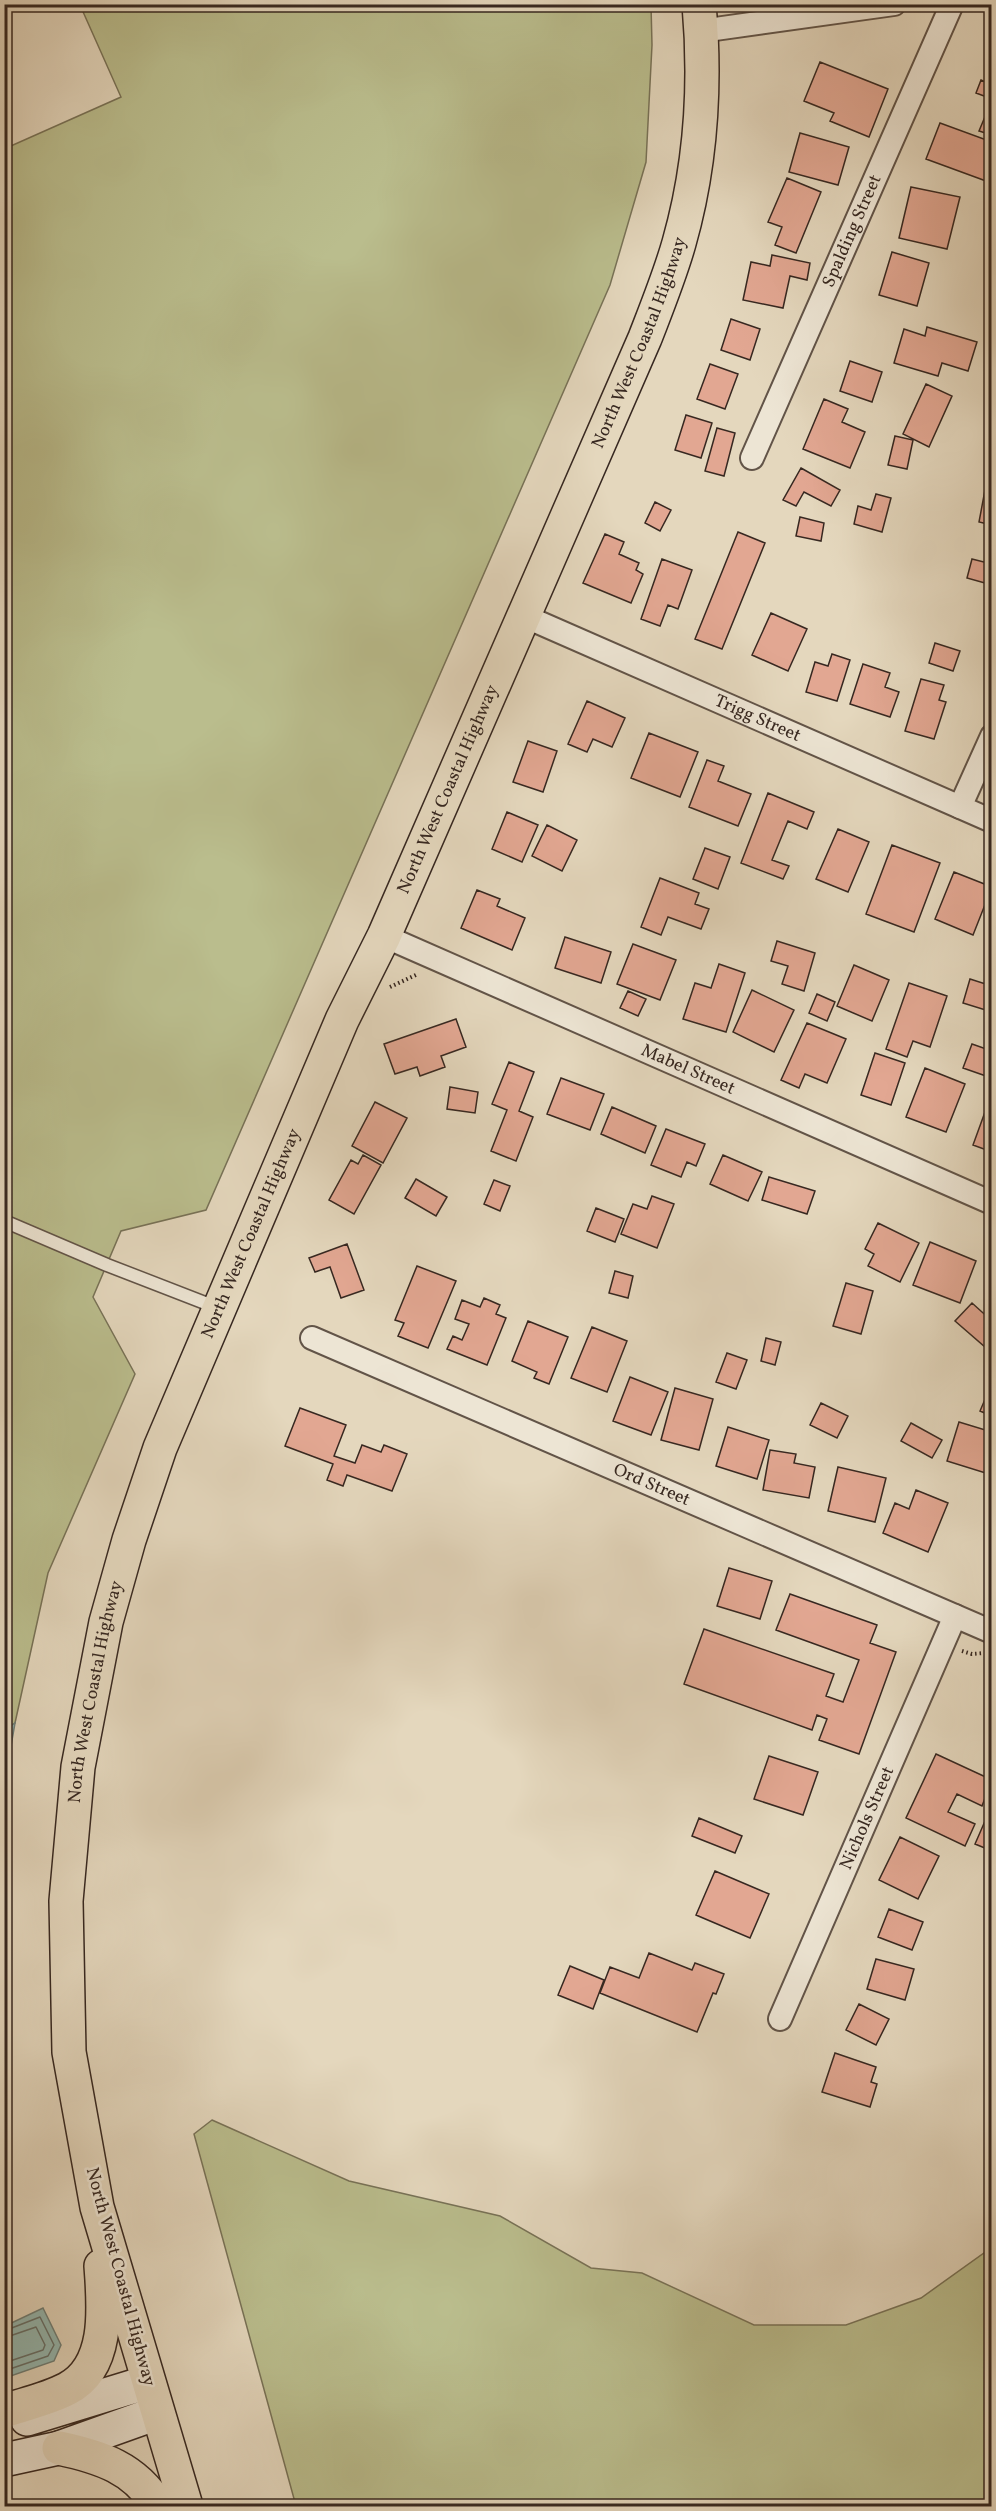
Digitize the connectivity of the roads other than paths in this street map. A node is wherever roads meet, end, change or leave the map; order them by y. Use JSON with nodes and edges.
{"nodes":[{"id":1,"x":894,"y":4,"type":"edge"},
{"id":2,"x":952,"y":4,"type":"edge"},
{"id":3,"x":812,"y":10,"type":"edge"},
{"id":4,"x":700,"y":18,"type":"edge"},
{"id":5,"x":752,"y":458,"type":"dead end"},
{"id":6,"x":524,"y":616,"type":"junction"},
{"id":7,"x":992,"y":736,"type":"edge"},
{"id":8,"x":960,"y":807,"type":"junction"},
{"id":9,"x":992,"y":820,"type":"edge"},
{"id":10,"x":384,"y":936,"type":"junction"},
{"id":11,"x":992,"y":1203,"type":"edge"},
{"id":12,"x":4,"y":1221,"type":"edge"},
{"id":13,"x":219,"y":1308,"type":"junction"},
{"id":14,"x":312,"y":1338,"type":"dead end"},
{"id":15,"x":955,"y":1616,"type":"junction"},
{"id":16,"x":990,"y":1633,"type":"edge"},
{"id":17,"x":780,"y":2019,"type":"dead end"},
{"id":18,"x":97,"y":2207,"type":"junction"},
{"id":19,"x":148,"y":2382,"type":"junction"},
{"id":20,"x":4,"y":2411,"type":"edge"},
{"id":21,"x":157,"y":2413,"type":"junction"},
{"id":22,"x":4,"y":2424,"type":"edge"},
{"id":23,"x":59,"y":2448,"type":"junction"},
{"id":24,"x":4,"y":2460,"type":"edge"},
{"id":25,"x":158,"y":2506,"type":"edge"},
{"id":26,"x":186,"y":2506,"type":"edge"}],
"edges":[{"from":1,"to":3,"type":"street"},
{"from":2,"to":5,"type":"street","name":"Spalding Street"},
{"from":3,"to":4,"type":"street"},
{"from":4,"to":6,"type":"highway","name":"North West Coastal Highway"},
{"from":6,"to":8,"type":"street","name":"Trigg Street"},
{"from":6,"to":10,"type":"highway","name":"North West Coastal Highway"},
{"from":7,"to":8,"type":"street"},
{"from":8,"to":9,"type":"street","name":"Trigg Street"},
{"from":10,"to":11,"type":"street","name":"Mabel Street"},
{"from":10,"to":13,"type":"highway","name":"North West Coastal Highway"},
{"from":12,"to":13,"type":"lane"},
{"from":13,"to":18,"type":"highway","name":"North West Coastal Highway"},
{"from":14,"to":15,"type":"street","name":"Ord Street"},
{"from":15,"to":16,"type":"street","name":"Ord Street"},
{"from":15,"to":17,"type":"street","name":"Nichols Street"},
{"from":18,"to":19,"type":"highway","name":"North West Coastal Highway"},
{"from":18,"to":20,"type":"highway"},
{"from":19,"to":21,"type":"highway","name":"North West Coastal Highway"},
{"from":19,"to":22,"type":"main road"},
{"from":21,"to":23,"type":"main road"},
{"from":21,"to":26,"type":"highway","name":"North West Coastal Highway"},
{"from":23,"to":24,"type":"main road"},
{"from":23,"to":25,"type":"highway"}]}
